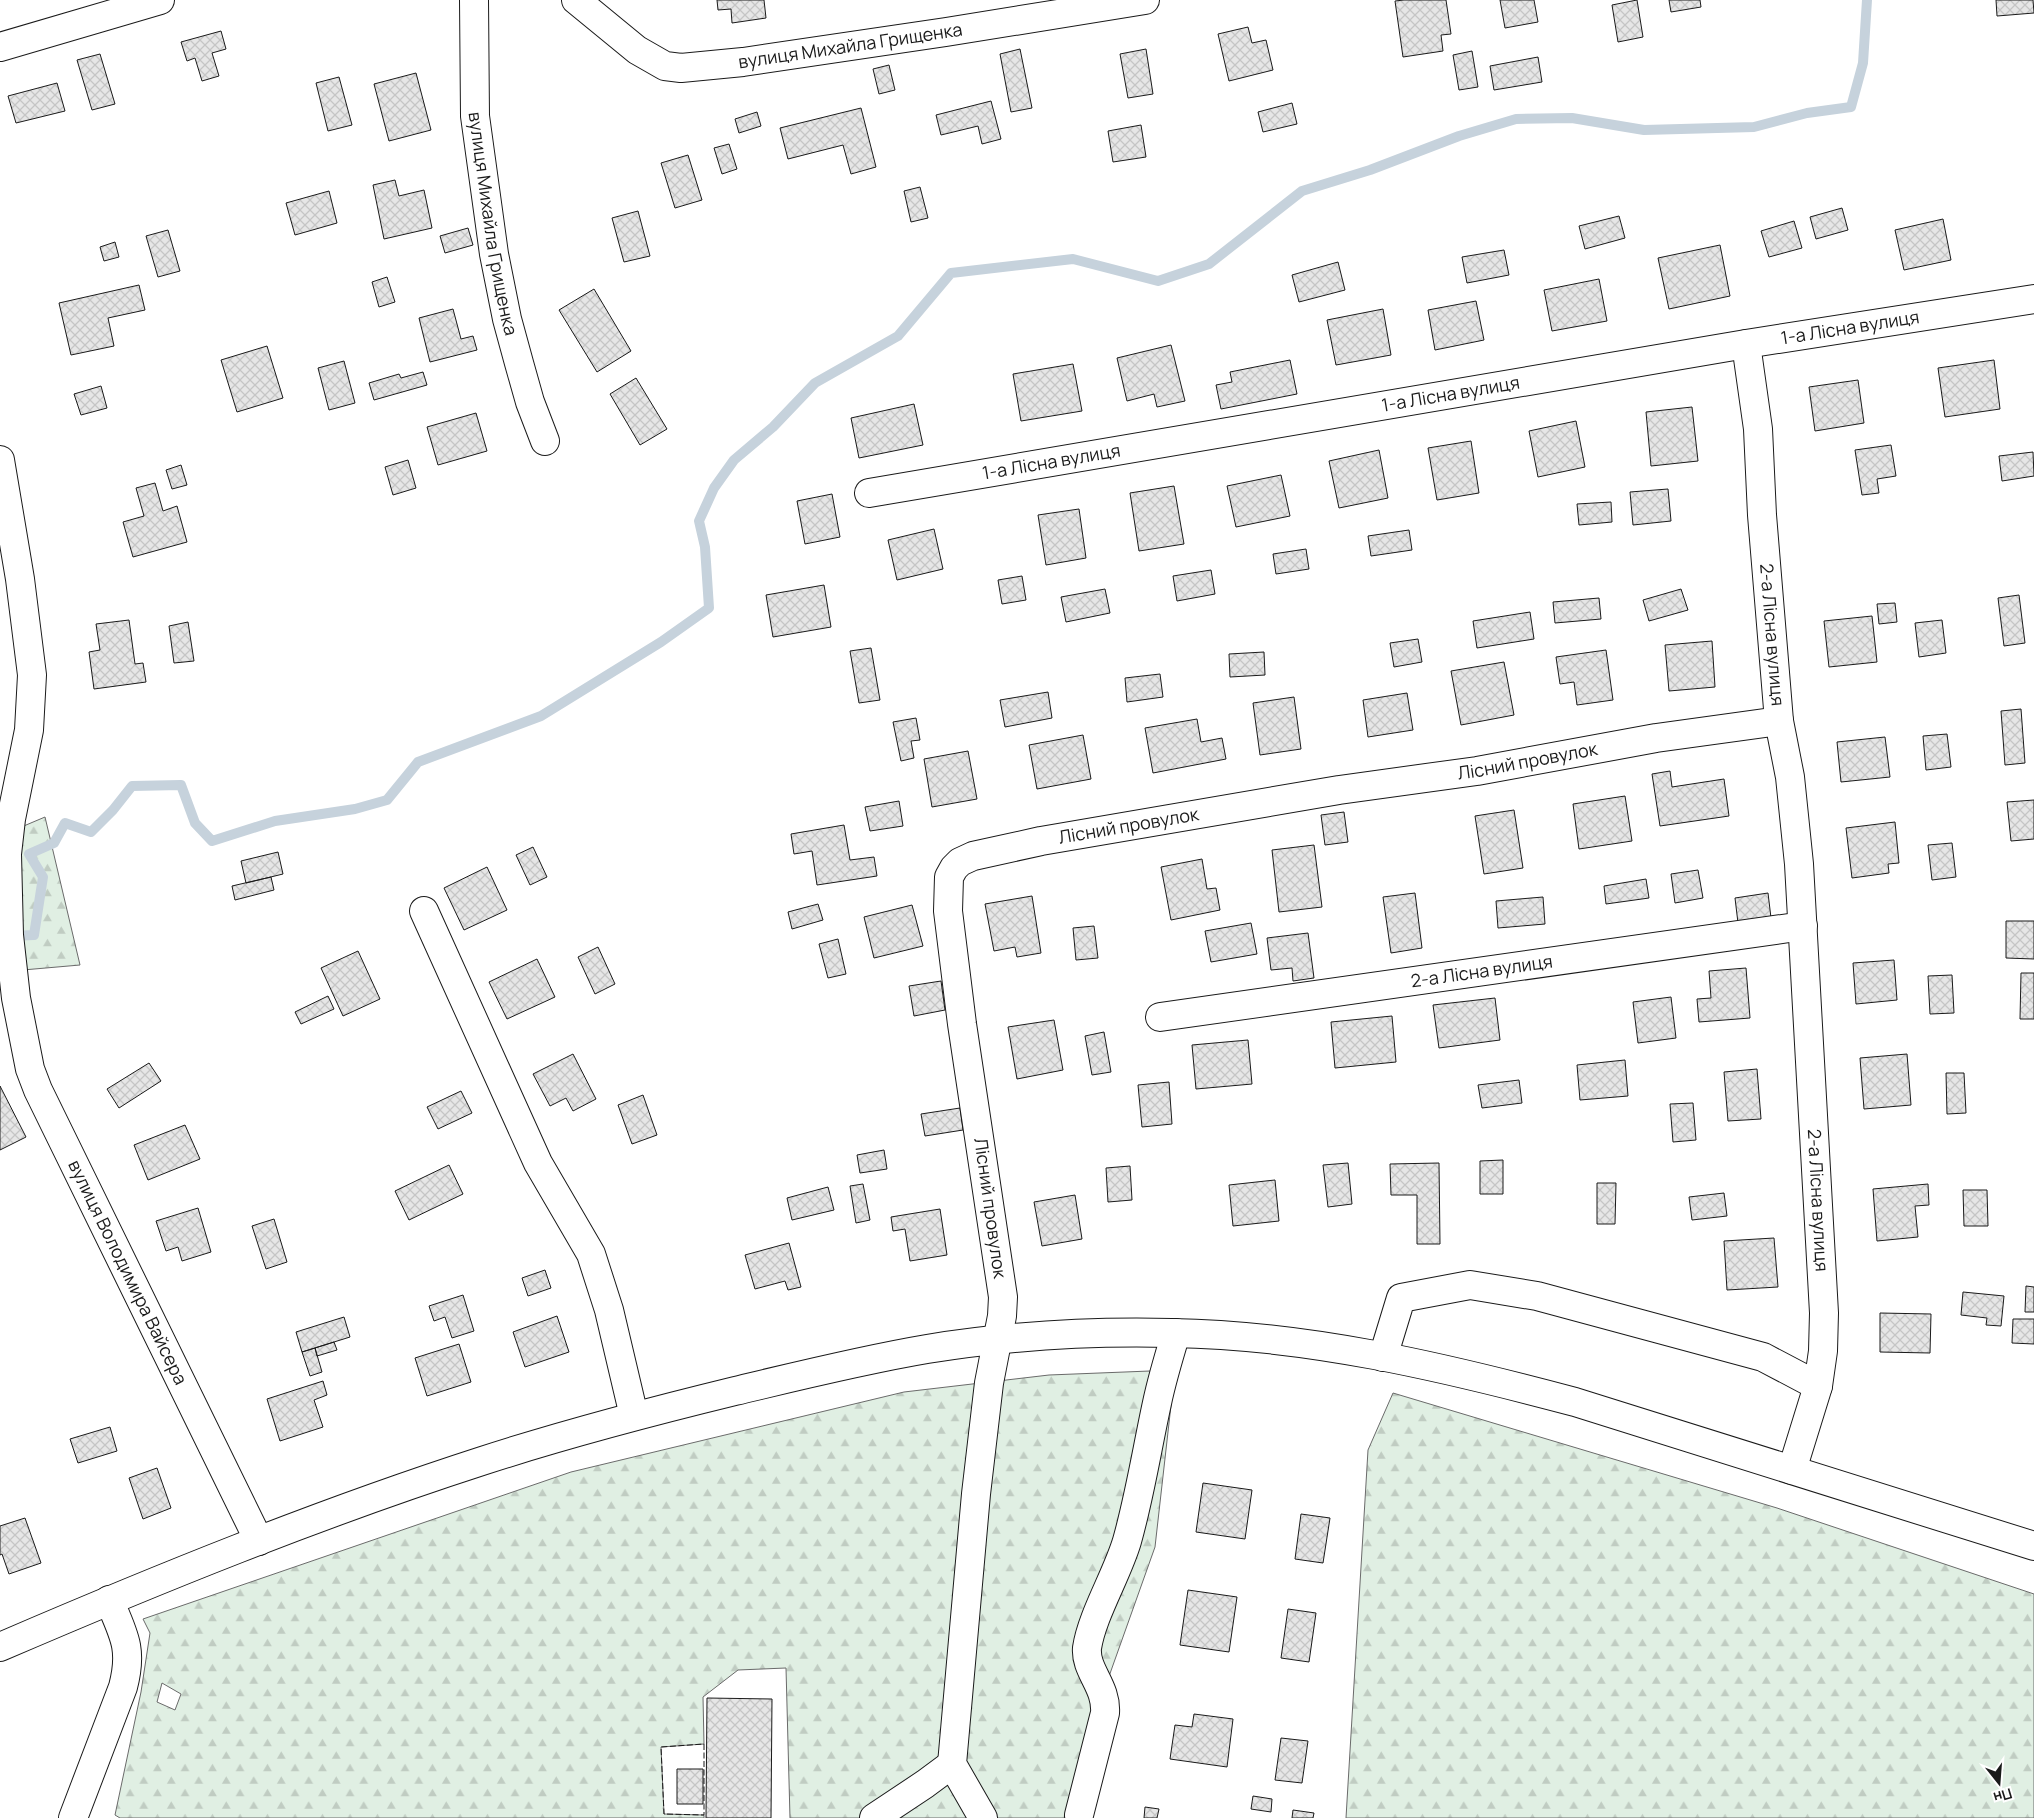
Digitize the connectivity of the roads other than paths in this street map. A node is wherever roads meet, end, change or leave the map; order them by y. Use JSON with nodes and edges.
{"nodes":[{"id":1,"x":160,"y":0,"type":"edge"},
{"id":2,"x":474,"y":0,"type":"edge"},
{"id":3,"x":576,"y":0,"type":"edge"},
{"id":4,"x":1145,"y":0,"type":"edge"},
{"id":5,"x":0,"y":47,"type":"edge"},
{"id":6,"x":2034,"y":299,"type":"edge"},
{"id":7,"x":1746,"y":344,"type":"junction"},
{"id":8,"x":546,"y":441,"type":"dead end"},
{"id":9,"x":0,"y":460,"type":"edge"},
{"id":10,"x":869,"y":493,"type":"dead end"},
{"id":11,"x":1779,"y":721,"type":"junction"},
{"id":12,"x":3,"y":854,"type":"edge"},
{"id":13,"x":424,"y":911,"type":"dead end"},
{"id":14,"x":1803,"y":926,"type":"junction"},
{"id":15,"x":1160,"y":1017,"type":"dead end"},
{"id":16,"x":1176,"y":1333,"type":"junction"},
{"id":17,"x":997,"y":1341,"type":"junction"},
{"id":18,"x":1383,"y":1356,"type":"junction"},
{"id":19,"x":1818,"y":1386,"type":"junction"},
{"id":20,"x":634,"y":1416,"type":"junction"},
{"id":21,"x":1792,"y":1470,"type":"junction"},
{"id":22,"x":259,"y":1541,"type":"junction"},
{"id":23,"x":2034,"y":1546,"type":"edge"},
{"id":24,"x":109,"y":1600,"type":"junction"},
{"id":25,"x":0,"y":1647,"type":"edge"},
{"id":26,"x":952,"y":1764,"type":"junction"},
{"id":27,"x":1079,"y":1815,"type":"dead end"},
{"id":28,"x":75,"y":1817,"type":"edge"},
{"id":29,"x":874,"y":1818,"type":"edge"},
{"id":30,"x":983,"y":1818,"type":"edge"}],
"edges":[{"from":1,"to":5,"type":"street"},
{"from":2,"to":8,"type":"street","name":"вулиця Михайла Грищенка"},
{"from":3,"to":4,"type":"street","name":"вулиця Михайла Грищенка"},
{"from":6,"to":7,"type":"street","name":"1-а Лісна вулиця"},
{"from":7,"to":10,"type":"street","name":"1-а Лісна вулиця"},
{"from":7,"to":11,"type":"street","name":"2-а Лісна вулиця"},
{"from":9,"to":12,"type":"street","name":"вулиця Володимира Вайсера"},
{"from":11,"to":14,"type":"street","name":"2-а Лісна вулиця"},
{"from":11,"to":17,"type":"street","name":"Лісний провулок"},
{"from":12,"to":22,"type":"street","name":"вулиця Володимира Вайсера"},
{"from":13,"to":20,"type":"street"},
{"from":14,"to":15,"type":"street","name":"2-а Лісна вулиця"},
{"from":14,"to":19,"type":"street","name":"2-а Лісна вулиця"},
{"from":16,"to":17,"type":"street"},
{"from":16,"to":18,"type":"street"},
{"from":16,"to":27,"type":"street"},
{"from":17,"to":20,"type":"street"},
{"from":17,"to":26,"type":"street","name":"Лісний провулок"},
{"from":18,"to":19,"type":"street"},
{"from":18,"to":21,"type":"street"},
{"from":19,"to":21,"type":"street","name":"2-а Лісна вулиця"},
{"from":20,"to":22,"type":"street"},
{"from":21,"to":23,"type":"street"},
{"from":22,"to":24,"type":"street"},
{"from":24,"to":25,"type":"street"},
{"from":24,"to":28,"type":"street"},
{"from":26,"to":29,"type":"street"},
{"from":26,"to":30,"type":"street"}]}
